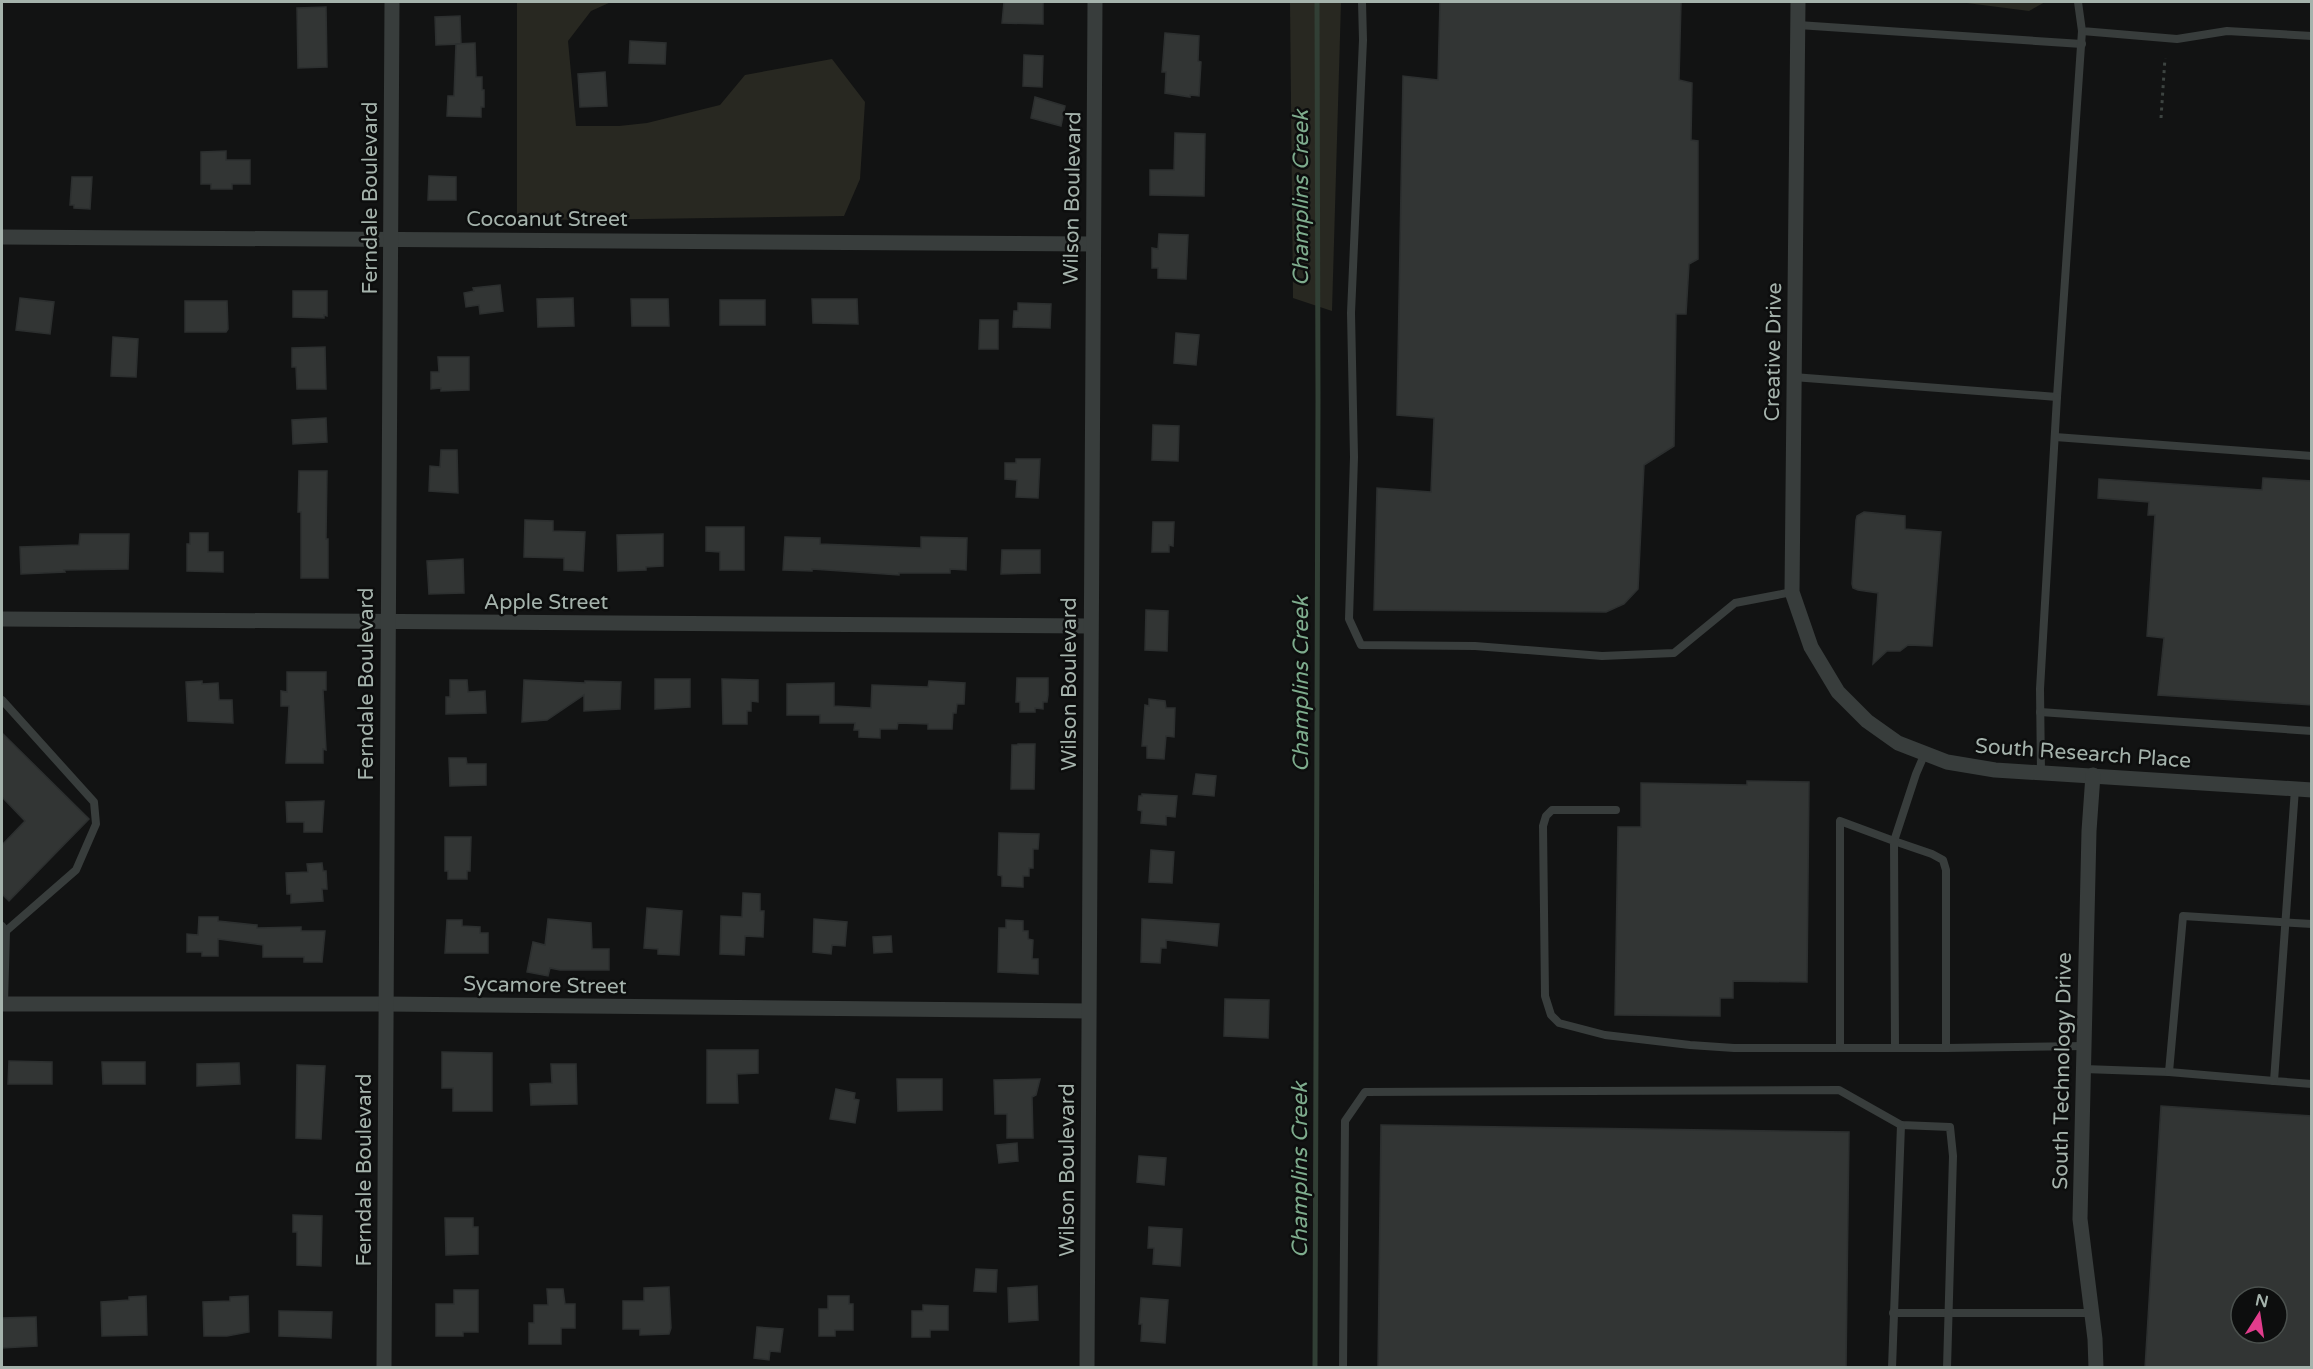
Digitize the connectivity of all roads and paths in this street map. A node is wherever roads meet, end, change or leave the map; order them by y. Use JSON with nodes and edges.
{"nodes":[{"id":1,"x":392,"y":2,"type":"edge"},
{"id":2,"x":1095,"y":2,"type":"edge"},
{"id":3,"x":1362,"y":2,"type":"edge"},
{"id":4,"x":1798,"y":2,"type":"edge"},
{"id":5,"x":2078,"y":2,"type":"edge"},
{"id":6,"x":1798,"y":25,"type":"junction"},
{"id":7,"x":2082,"y":31,"type":"junction"},
{"id":8,"x":2312,"y":36,"type":"edge"},
{"id":9,"x":2082,"y":44,"type":"junction"},
{"id":10,"x":2165,"y":58,"type":"dead end"},
{"id":11,"x":2161,"y":118,"type":"dead end"},
{"id":12,"x":2,"y":237,"type":"edge"},
{"id":13,"x":390,"y":239,"type":"junction"},
{"id":14,"x":1092,"y":244,"type":"junction"},
{"id":15,"x":1793,"y":377,"type":"junction"},
{"id":16,"x":2058,"y":397,"type":"junction"},
{"id":17,"x":2055,"y":437,"type":"junction"},
{"id":18,"x":2312,"y":456,"type":"edge"},
{"id":19,"x":1792,"y":592,"type":"junction"},
{"id":20,"x":2,"y":619,"type":"edge"},
{"id":21,"x":388,"y":622,"type":"junction"},
{"id":22,"x":1090,"y":626,"type":"junction"},
{"id":23,"x":1838,"y":692,"type":"joint"},
{"id":24,"x":2,"y":700,"type":"edge"},
{"id":25,"x":2040,"y":712,"type":"junction"},
{"id":26,"x":2312,"y":731,"type":"edge"},
{"id":27,"x":1925,"y":753,"type":"junction"},
{"id":28,"x":2041,"y":773,"type":"junction"},
{"id":29,"x":2094,"y":775,"type":"junction"},
{"id":30,"x":2295,"y":789,"type":"junction"},
{"id":31,"x":2312,"y":790,"type":"edge"},
{"id":32,"x":1616,"y":810,"type":"dead end"},
{"id":33,"x":1894,"y":841,"type":"junction"},
{"id":34,"x":2287,"y":922,"type":"junction"},
{"id":35,"x":2312,"y":924,"type":"edge"},
{"id":36,"x":4,"y":928,"type":"edge"},
{"id":37,"x":3,"y":1004,"type":"edge"},
{"id":38,"x":385,"y":1004,"type":"junction"},
{"id":39,"x":1088,"y":1011,"type":"junction"},
{"id":40,"x":2085,"y":1046,"type":"junction"},
{"id":41,"x":1840,"y":1048,"type":"junction"},
{"id":42,"x":1895,"y":1048,"type":"junction"},
{"id":43,"x":1946,"y":1048,"type":"junction"},
{"id":44,"x":2084,"y":1069,"type":"junction"},
{"id":45,"x":2169,"y":1072,"type":"junction"},
{"id":46,"x":2274,"y":1081,"type":"junction"},
{"id":47,"x":2312,"y":1084,"type":"edge"},
{"id":48,"x":1901,"y":1125,"type":"junction"},
{"id":49,"x":1893,"y":1313,"type":"junction"},
{"id":50,"x":2091,"y":1313,"type":"junction"},
{"id":51,"x":1949,"y":1314,"type":"junction"},
{"id":52,"x":384,"y":1368,"type":"edge"},
{"id":53,"x":1087,"y":1368,"type":"edge"},
{"id":54,"x":1343,"y":1368,"type":"edge"},
{"id":55,"x":1892,"y":1368,"type":"edge"},
{"id":56,"x":1947,"y":1368,"type":"edge"},
{"id":57,"x":2096,"y":1368,"type":"edge"}],
"edges":[{"from":1,"to":13,"type":"street","name":"Ferndale Boulevard"},
{"from":2,"to":14,"type":"street","name":"Wilson Boulevard"},
{"from":3,"to":19,"type":"lane"},
{"from":4,"to":6,"type":"street","name":"Creative Drive"},
{"from":5,"to":7,"type":"lane"},
{"from":6,"to":9,"type":"lane"},
{"from":6,"to":15,"type":"street","name":"Creative Drive"},
{"from":7,"to":8,"type":"lane"},
{"from":7,"to":9,"type":"lane"},
{"from":9,"to":16,"type":"lane"},
{"from":10,"to":11,"type":"path"},
{"from":12,"to":13,"type":"street","name":"Cocoanut Street"},
{"from":13,"to":14,"type":"street","name":"Cocoanut Street"},
{"from":13,"to":21,"type":"street","name":"Ferndale Boulevard"},
{"from":14,"to":22,"type":"street","name":"Wilson Boulevard"},
{"from":15,"to":16,"type":"lane"},
{"from":15,"to":19,"type":"street","name":"Creative Drive"},
{"from":16,"to":17,"type":"lane"},
{"from":17,"to":18,"type":"lane"},
{"from":17,"to":25,"type":"lane"},
{"from":19,"to":23,"type":"street","name":"Creative Drive"},
{"from":20,"to":21,"type":"street","name":"Apple Street"},
{"from":21,"to":22,"type":"street","name":"Apple Street"},
{"from":21,"to":38,"type":"street","name":"Ferndale Boulevard"},
{"from":22,"to":39,"type":"street","name":"Wilson Boulevard"},
{"from":23,"to":27,"type":"street","name":"South Research Place"},
{"from":24,"to":36,"type":"lane"},
{"from":25,"to":26,"type":"lane"},
{"from":25,"to":28,"type":"lane"},
{"from":27,"to":28,"type":"street","name":"South Research Place"},
{"from":27,"to":33,"type":"lane"},
{"from":28,"to":29,"type":"street","name":"South Research Place"},
{"from":29,"to":30,"type":"street","name":"South Research Place"},
{"from":29,"to":40,"type":"street","name":"South Technology Drive"},
{"from":30,"to":31,"type":"street","name":"South Research Place"},
{"from":30,"to":34,"type":"lane"},
{"from":32,"to":41,"type":"lane"},
{"from":33,"to":41,"type":"lane"},
{"from":33,"to":42,"type":"lane"},
{"from":33,"to":43,"type":"lane"},
{"from":34,"to":35,"type":"lane"},
{"from":34,"to":45,"type":"lane"},
{"from":34,"to":46,"type":"lane"},
{"from":36,"to":37,"type":"lane"},
{"from":37,"to":38,"type":"street","name":"Sycamore Street"},
{"from":38,"to":39,"type":"street","name":"Sycamore Street"},
{"from":38,"to":52,"type":"street","name":"Ferndale Boulevard"},
{"from":39,"to":53,"type":"street","name":"Wilson Boulevard"},
{"from":40,"to":43,"type":"lane"},
{"from":40,"to":44,"type":"street","name":"South Technology Drive"},
{"from":41,"to":42,"type":"lane"},
{"from":42,"to":43,"type":"lane"},
{"from":44,"to":45,"type":"lane"},
{"from":44,"to":50,"type":"street","name":"South Technology Drive"},
{"from":45,"to":46,"type":"lane"},
{"from":46,"to":47,"type":"lane"},
{"from":48,"to":49,"type":"lane"},
{"from":48,"to":51,"type":"lane"},
{"from":48,"to":54,"type":"lane"},
{"from":49,"to":51,"type":"lane"},
{"from":49,"to":55,"type":"lane"},
{"from":50,"to":51,"type":"lane"},
{"from":50,"to":57,"type":"street","name":"South Technology Drive"},
{"from":51,"to":56,"type":"lane"}]}
